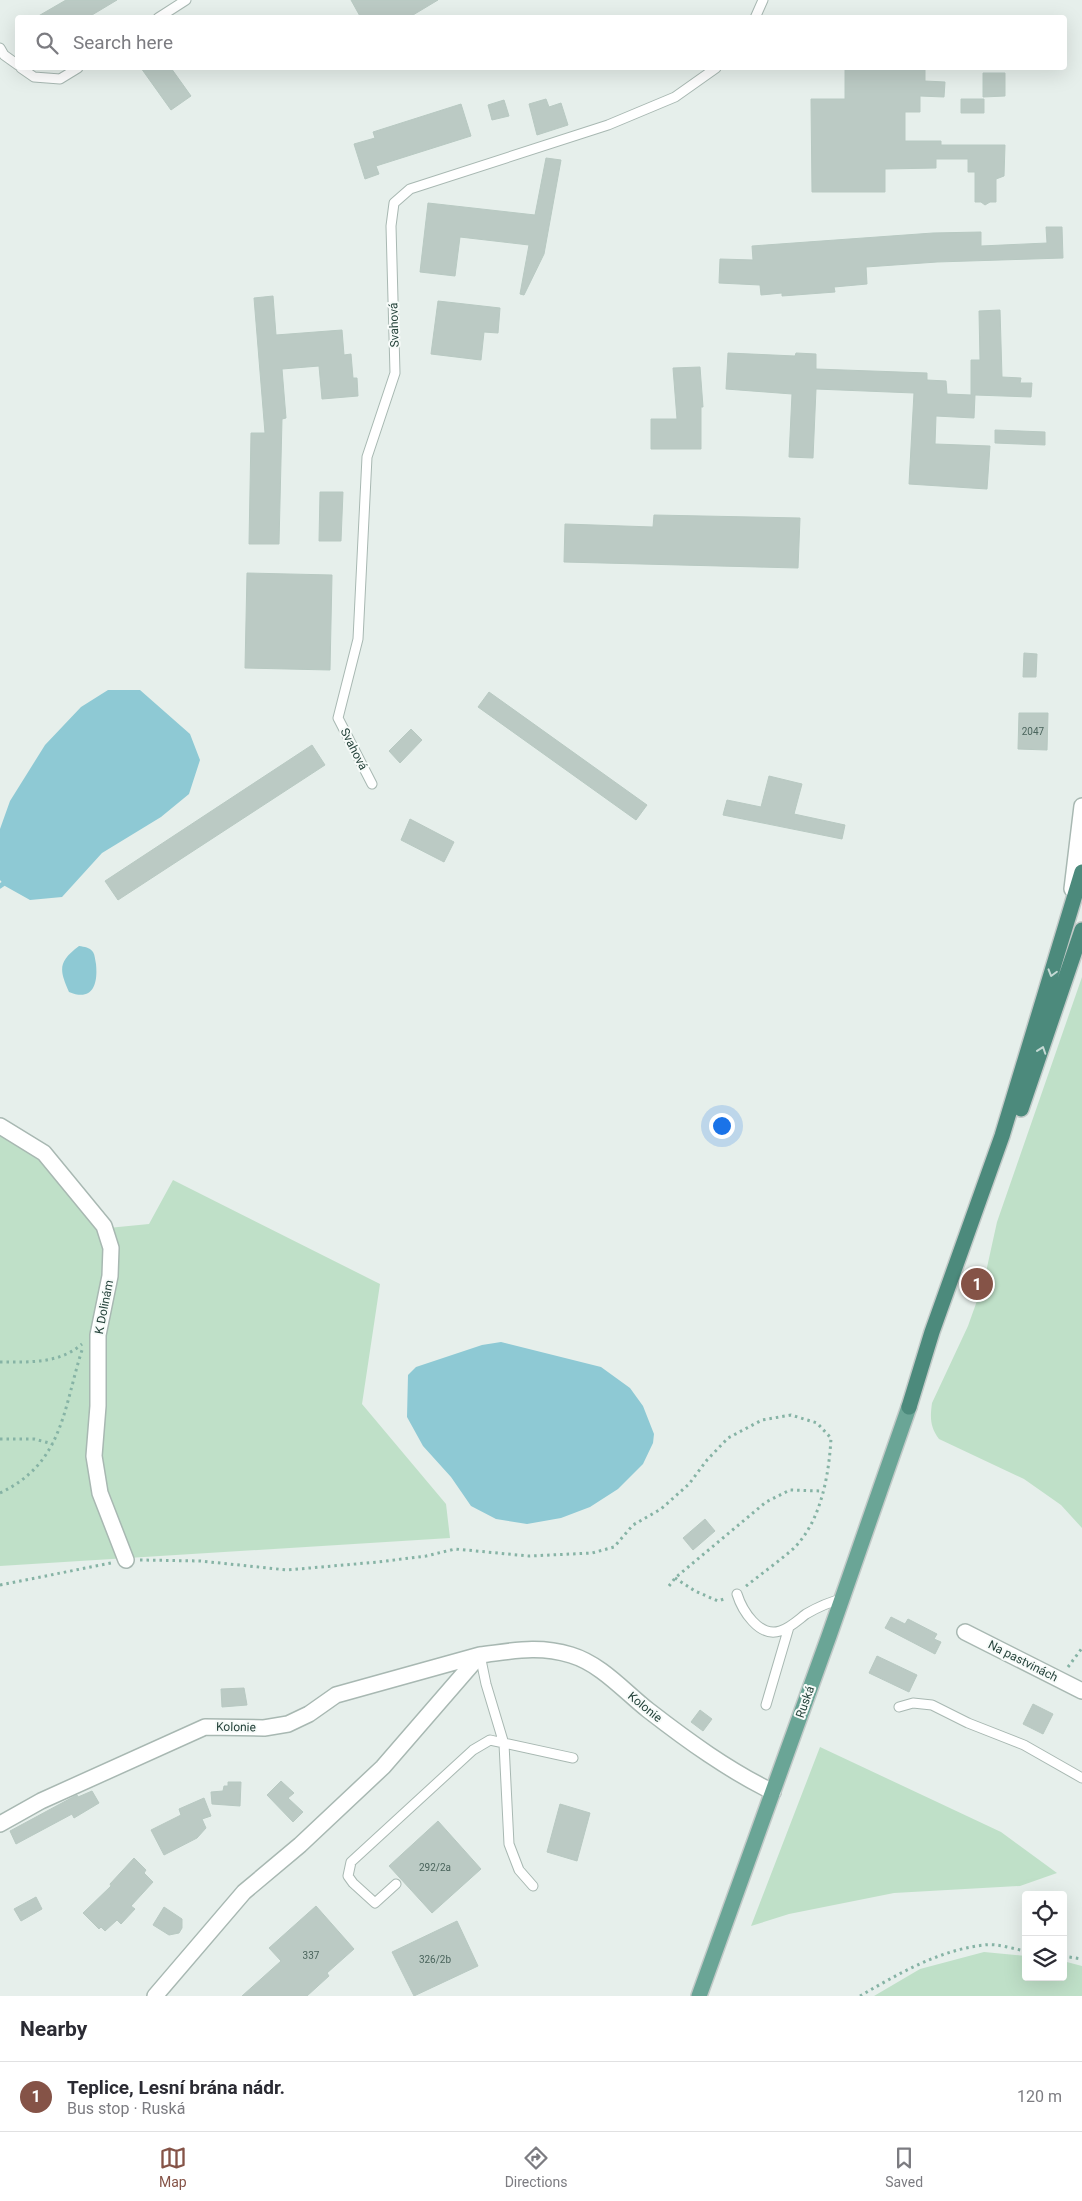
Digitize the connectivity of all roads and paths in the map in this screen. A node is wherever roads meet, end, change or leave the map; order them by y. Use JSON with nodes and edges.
{"nodes":[{"id":1,"x":186,"y":0,"type":"edge"},
{"id":2,"x":763,"y":0,"type":"edge"},
{"id":3,"x":163,"y":15,"type":"edge"},
{"id":4,"x":756,"y":15,"type":"edge"},
{"id":5,"x":0,"y":48,"type":"edge"},
{"id":6,"x":15,"y":63,"type":"edge"},
{"id":7,"x":24,"y":70,"type":"edge"},
{"id":8,"x":75,"y":70,"type":"edge"},
{"id":9,"x":713,"y":70,"type":"edge"},
{"id":10,"x":372,"y":784,"type":"dead end"},
{"id":11,"x":1082,"y":806,"type":"edge"},
{"id":12,"x":1082,"y":872,"type":"edge"},
{"id":13,"x":1066,"y":926,"type":"junction"},
{"id":14,"x":1082,"y":930,"type":"edge"},
{"id":15,"x":0,"y":1126,"type":"edge"},
{"id":16,"x":84,"y":1342,"type":"dead end"},
{"id":17,"x":0,"y":1362,"type":"edge"},
{"id":18,"x":77,"y":1367,"type":"dead end"},
{"id":19,"x":909,"y":1407,"type":"junction"},
{"id":20,"x":0,"y":1439,"type":"edge"},
{"id":21,"x":53,"y":1444,"type":"junction"},
{"id":22,"x":822,"y":1491,"type":"junction"},
{"id":23,"x":0,"y":1494,"type":"edge"},
{"id":24,"x":126,"y":1560,"type":"junction"},
{"id":25,"x":674,"y":1578,"type":"junction"},
{"id":26,"x":0,"y":1585,"type":"edge"},
{"id":27,"x":669,"y":1586,"type":"dead end"},
{"id":28,"x":737,"y":1594,"type":"junction"},
{"id":29,"x":842,"y":1599,"type":"junction"},
{"id":30,"x":789,"y":1627,"type":"junction"},
{"id":31,"x":965,"y":1632,"type":"dead end"},
{"id":32,"x":1082,"y":1648,"type":"edge"},
{"id":33,"x":480,"y":1655,"type":"junction"},
{"id":34,"x":1058,"y":1679,"type":"junction"},
{"id":35,"x":1082,"y":1691,"type":"edge"},
{"id":36,"x":766,"y":1705,"type":"dead end"},
{"id":37,"x":899,"y":1707,"type":"dead end"},
{"id":38,"x":504,"y":1744,"type":"junction"},
{"id":39,"x":573,"y":1758,"type":"dead end"},
{"id":40,"x":1082,"y":1778,"type":"edge"},
{"id":41,"x":773,"y":1792,"type":"junction"},
{"id":42,"x":0,"y":1824,"type":"edge"},
{"id":43,"x":396,"y":1884,"type":"dead end"},
{"id":44,"x":533,"y":1886,"type":"dead end"},
{"id":45,"x":1022,"y":1950,"type":"edge"},
{"id":46,"x":1067,"y":1957,"type":"edge"},
{"id":47,"x":1082,"y":1959,"type":"edge"},
{"id":48,"x":155,"y":1996,"type":"edge"},
{"id":49,"x":699,"y":1996,"type":"edge"},
{"id":50,"x":860,"y":1996,"type":"edge"}],
"edges":[{"from":1,"to":3,"type":"lane"},
{"from":2,"to":4,"type":"lane"},
{"from":5,"to":6,"type":"lane"},
{"from":7,"to":8,"type":"lane"},
{"from":9,"to":10,"type":"lane","name":"Svahová"},
{"from":11,"to":13,"type":"street"},
{"from":12,"to":13,"type":"highway"},
{"from":13,"to":19,"type":"highway","one_way":true},
{"from":19,"to":14,"type":"highway","one_way":true},
{"from":15,"to":24,"type":"street","name":"K Dolinám"},
{"from":16,"to":17,"type":"path"},
{"from":18,"to":21,"type":"path"},
{"from":19,"to":29,"type":"main road","name":"Ruská"},
{"from":20,"to":21,"type":"path"},
{"from":21,"to":23,"type":"path"},
{"from":22,"to":24,"type":"path"},
{"from":22,"to":25,"type":"path"},
{"from":22,"to":28,"type":"path"},
{"from":24,"to":26,"type":"path"},
{"from":25,"to":27,"type":"path"},
{"from":25,"to":28,"type":"path"},
{"from":28,"to":30,"type":"lane"},
{"from":29,"to":30,"type":"lane"},
{"from":29,"to":41,"type":"main road","name":"Ruská"},
{"from":30,"to":36,"type":"lane"},
{"from":31,"to":34,"type":"street","name":"Na pastvinách"},
{"from":32,"to":34,"type":"path"},
{"from":33,"to":38,"type":"lane"},
{"from":33,"to":41,"type":"street","name":"Kolonie"},
{"from":33,"to":42,"type":"street","name":"Kolonie"},
{"from":33,"to":48,"type":"street"},
{"from":34,"to":35,"type":"street","name":"Na pastvinách"},
{"from":37,"to":40,"type":"lane"},
{"from":38,"to":39,"type":"lane"},
{"from":38,"to":43,"type":"lane"},
{"from":38,"to":44,"type":"lane"},
{"from":41,"to":49,"type":"main road","name":"Ruská"},
{"from":45,"to":50,"type":"path"},
{"from":46,"to":47,"type":"path"}]}
